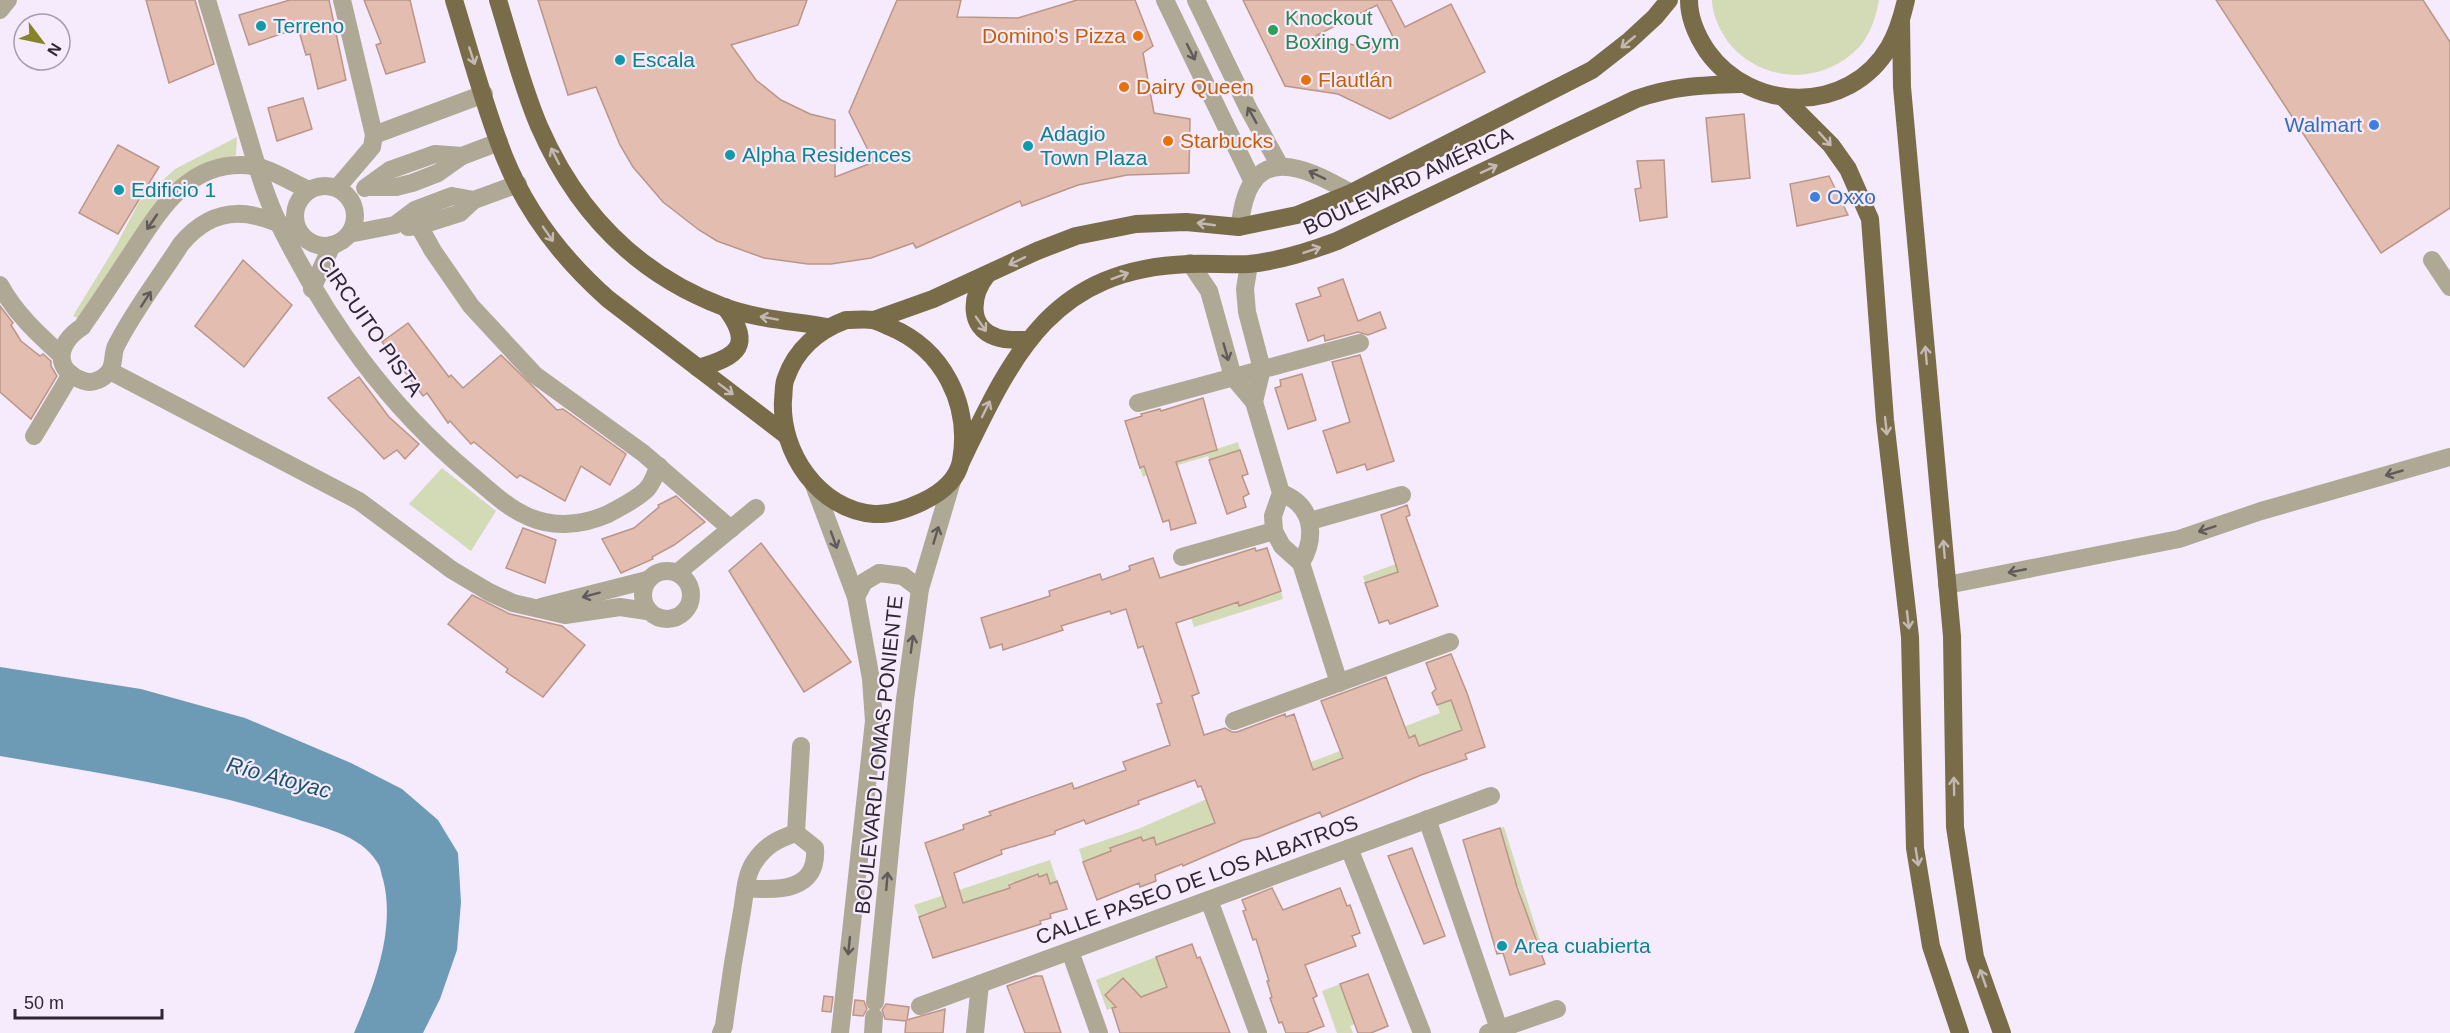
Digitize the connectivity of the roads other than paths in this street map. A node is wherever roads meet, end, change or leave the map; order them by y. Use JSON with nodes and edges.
{"nodes":[{"id":1,"x":8,"y":0,"type":"edge"},
{"id":2,"x":207,"y":0,"type":"edge"},
{"id":3,"x":342,"y":0,"type":"edge"},
{"id":4,"x":454,"y":0,"type":"edge"},
{"id":5,"x":498,"y":0,"type":"edge"},
{"id":6,"x":1165,"y":0,"type":"edge"},
{"id":7,"x":1196,"y":0,"type":"edge"},
{"id":8,"x":1669,"y":0,"type":"edge"},
{"id":9,"x":1689,"y":0,"type":"edge"},
{"id":10,"x":1906,"y":0,"type":"edge"},
{"id":11,"x":0,"y":10,"type":"edge"},
{"id":12,"x":1901,"y":21,"type":"junction"},
{"id":13,"x":1741,"y":84,"type":"junction"},
{"id":14,"x":484,"y":94,"type":"junction"},
{"id":15,"x":1784,"y":98,"type":"junction"},
{"id":16,"x":374,"y":135,"type":"junction"},
{"id":17,"x":499,"y":142,"type":"junction"},
{"id":18,"x":257,"y":166,"type":"junction"},
{"id":19,"x":1280,"y":166,"type":"junction"},
{"id":20,"x":1253,"y":182,"type":"junction"},
{"id":21,"x":518,"y":184,"type":"junction"},
{"id":22,"x":309,"y":190,"type":"junction"},
{"id":23,"x":342,"y":191,"type":"junction"},
{"id":24,"x":1351,"y":193,"type":"junction"},
{"id":25,"x":474,"y":200,"type":"junction"},
{"id":26,"x":277,"y":221,"type":"junction"},
{"id":27,"x":395,"y":225,"type":"junction"},
{"id":28,"x":419,"y":226,"type":"junction"},
{"id":29,"x":1239,"y":227,"type":"junction"},
{"id":30,"x":302,"y":234,"type":"junction"},
{"id":31,"x":349,"y":234,"type":"junction"},
{"id":32,"x":332,"y":245,"type":"junction"},
{"id":33,"x":2433,"y":260,"type":"dead end"},
{"id":34,"x":1190,"y":263,"type":"junction"},
{"id":35,"x":1249,"y":264,"type":"junction"},
{"id":36,"x":987,"y":275,"type":"junction"},
{"id":37,"x":0,"y":285,"type":"edge"},
{"id":38,"x":2450,"y":287,"type":"edge"},
{"id":39,"x":312,"y":289,"type":"junction"},
{"id":40,"x":1246,"y":303,"type":"junction"},
{"id":41,"x":1214,"y":306,"type":"junction"},
{"id":42,"x":725,"y":307,"type":"junction"},
{"id":43,"x":874,"y":320,"type":"junction"},
{"id":44,"x":827,"y":327,"type":"junction"},
{"id":45,"x":1029,"y":340,"type":"junction"},
{"id":46,"x":1360,"y":343,"type":"dead end"},
{"id":47,"x":61,"y":354,"type":"junction"},
{"id":48,"x":698,"y":368,"type":"junction"},
{"id":49,"x":1262,"y":369,"type":"junction"},
{"id":50,"x":110,"y":371,"type":"junction"},
{"id":51,"x":71,"y":374,"type":"junction"},
{"id":52,"x":1233,"y":377,"type":"junction"},
{"id":53,"x":1254,"y":402,"type":"junction"},
{"id":54,"x":1138,"y":403,"type":"dead end"},
{"id":55,"x":786,"y":435,"type":"junction"},
{"id":56,"x":34,"y":436,"type":"dead end"},
{"id":57,"x":2450,"y":457,"type":"edge"},
{"id":58,"x":961,"y":462,"type":"junction"},
{"id":59,"x":659,"y":466,"type":"junction"},
{"id":60,"x":952,"y":481,"type":"junction"},
{"id":61,"x":814,"y":485,"type":"junction"},
{"id":62,"x":1281,"y":494,"type":"junction"},
{"id":63,"x":1402,"y":495,"type":"dead end"},
{"id":64,"x":756,"y":508,"type":"dead end"},
{"id":65,"x":1310,"y":521,"type":"junction"},
{"id":66,"x":731,"y":529,"type":"junction"},
{"id":67,"x":1274,"y":531,"type":"junction"},
{"id":68,"x":1182,"y":557,"type":"dead end"},
{"id":69,"x":1301,"y":563,"type":"junction"},
{"id":70,"x":677,"y":573,"type":"junction"},
{"id":71,"x":647,"y":580,"type":"junction"},
{"id":72,"x":1947,"y":585,"type":"junction"},
{"id":73,"x":920,"y":589,"type":"junction"},
{"id":74,"x":855,"y":597,"type":"junction"},
{"id":75,"x":534,"y":608,"type":"junction"},
{"id":76,"x":647,"y":611,"type":"junction"},
{"id":77,"x":1450,"y":642,"type":"dead end"},
{"id":78,"x":1339,"y":683,"type":"junction"},
{"id":79,"x":1234,"y":721,"type":"dead end"},
{"id":80,"x":801,"y":746,"type":"dead end"},
{"id":81,"x":1491,"y":796,"type":"dead end"},
{"id":82,"x":1427,"y":819,"type":"junction"},
{"id":83,"x":796,"y":833,"type":"junction"},
{"id":84,"x":1349,"y":848,"type":"junction"},
{"id":85,"x":746,"y":888,"type":"junction"},
{"id":86,"x":1209,"y":900,"type":"junction"},
{"id":87,"x":1070,"y":951,"type":"junction"},
{"id":88,"x":846,"y":974,"type":"junction"},
{"id":89,"x":878,"y":980,"type":"junction"},
{"id":90,"x":980,"y":984,"type":"junction"},
{"id":91,"x":920,"y":1006,"type":"dead end"},
{"id":92,"x":1557,"y":1009,"type":"dead end"},
{"id":93,"x":874,"y":1018,"type":"edge"},
{"id":94,"x":723,"y":1031,"type":"edge"},
{"id":95,"x":1493,"y":1031,"type":"edge"},
{"id":96,"x":840,"y":1033,"type":"edge"},
{"id":97,"x":975,"y":1033,"type":"edge"},
{"id":98,"x":1100,"y":1033,"type":"edge"},
{"id":99,"x":1258,"y":1033,"type":"edge"},
{"id":100,"x":1422,"y":1033,"type":"edge"},
{"id":101,"x":1960,"y":1033,"type":"edge"},
{"id":102,"x":2002,"y":1033,"type":"edge"}],
"edges":[{"from":1,"to":11,"type":"street"},
{"from":2,"to":18,"type":"street","name":"CIRCUITO PISTA"},
{"from":3,"to":16,"type":"street"},
{"from":4,"to":14,"type":"main road","one_way":true},
{"from":42,"to":5,"type":"main road","one_way":true},
{"from":6,"to":20,"type":"street","one_way":true},
{"from":19,"to":7,"type":"street","one_way":true},
{"from":8,"to":24,"type":"main road","name":"BOULEVARD AMÉRICA","one_way":true},
{"from":9,"to":13,"type":"main road"},
{"from":10,"to":12,"type":"main road"},
{"from":12,"to":15,"type":"main road"},
{"from":72,"to":12,"type":"main road","one_way":true},
{"from":13,"to":15,"type":"main road"},
{"from":35,"to":13,"type":"main road","name":"BOULEVARD AMÉRICA","one_way":true},
{"from":14,"to":16,"type":"street"},
{"from":14,"to":17,"type":"main road"},
{"from":15,"to":101,"type":"main road","one_way":true},
{"from":16,"to":23,"type":"street"},
{"from":17,"to":21,"type":"main road"},
{"from":17,"to":23,"type":"street"},
{"from":18,"to":22,"type":"street"},
{"from":18,"to":26,"type":"street","name":"CIRCUITO PISTA"},
{"from":18,"to":47,"type":"street","one_way":true},
{"from":19,"to":20,"type":"street"},
{"from":24,"to":19,"type":"street","one_way":true},
{"from":20,"to":29,"type":"street"},
{"from":21,"to":25,"type":"street"},
{"from":21,"to":48,"type":"main road","one_way":true},
{"from":22,"to":23,"type":"street"},
{"from":22,"to":30,"type":"street"},
{"from":23,"to":31,"type":"street"},
{"from":24,"to":29,"type":"main road","name":"BOULEVARD AMÉRICA"},
{"from":25,"to":27,"type":"street"},
{"from":25,"to":28,"type":"street"},
{"from":26,"to":30,"type":"street"},
{"from":26,"to":39,"type":"street","name":"CIRCUITO PISTA"},
{"from":50,"to":26,"type":"street","one_way":true},
{"from":27,"to":28,"type":"street"},
{"from":27,"to":31,"type":"street"},
{"from":28,"to":59,"type":"street"},
{"from":29,"to":36,"type":"main road","name":"BOULEVARD AMÉRICA","one_way":true},
{"from":30,"to":32,"type":"street"},
{"from":31,"to":32,"type":"street"},
{"from":32,"to":39,"type":"street"},
{"from":33,"to":38,"type":"street"},
{"from":34,"to":35,"type":"main road","name":"BOULEVARD AMÉRICA"},
{"from":34,"to":41,"type":"street"},
{"from":45,"to":34,"type":"main road","name":"BOULEVARD AMÉRICA","one_way":true},
{"from":35,"to":40,"type":"street"},
{"from":36,"to":43,"type":"main road","name":"BOULEVARD AMÉRICA"},
{"from":36,"to":45,"type":"main road","one_way":true},
{"from":37,"to":47,"type":"street"},
{"from":39,"to":59,"type":"street","name":"CIRCUITO PISTA"},
{"from":40,"to":41,"type":"street"},
{"from":40,"to":49,"type":"street"},
{"from":41,"to":52,"type":"street","one_way":true},
{"from":44,"to":42,"type":"main road","one_way":true},
{"from":42,"to":48,"type":"main road"},
{"from":43,"to":44,"type":"main road"},
{"from":43,"to":58,"type":"main road"},
{"from":44,"to":55,"type":"main road"},
{"from":58,"to":45,"type":"main road","name":"BOULEVARD AMÉRICA","one_way":true},
{"from":46,"to":49,"type":"street"},
{"from":47,"to":51,"type":"street"},
{"from":48,"to":55,"type":"main road","one_way":true},
{"from":49,"to":52,"type":"street"},
{"from":49,"to":53,"type":"street"},
{"from":50,"to":51,"type":"street"},
{"from":50,"to":75,"type":"street"},
{"from":51,"to":56,"type":"street"},
{"from":52,"to":53,"type":"street"},
{"from":52,"to":54,"type":"street"},
{"from":53,"to":62,"type":"street"},
{"from":55,"to":61,"type":"main road"},
{"from":57,"to":72,"type":"street","one_way":true},
{"from":58,"to":60,"type":"main road"},
{"from":59,"to":66,"type":"street"},
{"from":60,"to":61,"type":"main road"},
{"from":73,"to":60,"type":"street","name":"BOULEVARD LOMAS PONIENTE","one_way":true},
{"from":61,"to":74,"type":"street","name":"BOULEVARD LOMAS PONIENTE","one_way":true},
{"from":62,"to":65,"type":"street"},
{"from":62,"to":67,"type":"street"},
{"from":63,"to":65,"type":"street"},
{"from":64,"to":66,"type":"street"},
{"from":65,"to":69,"type":"street"},
{"from":66,"to":70,"type":"street"},
{"from":67,"to":68,"type":"street"},
{"from":67,"to":69,"type":"street"},
{"from":69,"to":78,"type":"street"},
{"from":70,"to":71,"type":"street"},
{"from":70,"to":76,"type":"street"},
{"from":71,"to":75,"type":"street","one_way":true},
{"from":71,"to":76,"type":"street"},
{"from":102,"to":72,"type":"main road","one_way":true},
{"from":73,"to":74,"type":"street"},
{"from":89,"to":73,"type":"street","name":"BOULEVARD LOMAS PONIENTE","one_way":true},
{"from":74,"to":88,"type":"street","name":"BOULEVARD LOMAS PONIENTE","one_way":true},
{"from":75,"to":76,"type":"street"},
{"from":77,"to":78,"type":"street"},
{"from":78,"to":79,"type":"street"},
{"from":80,"to":83,"type":"street"},
{"from":81,"to":82,"type":"street","name":"CALLE PASEO DE LOS ALBATROS"},
{"from":82,"to":84,"type":"street","name":"CALLE PASEO DE LOS ALBATROS"},
{"from":82,"to":95,"type":"street"},
{"from":83,"to":85,"type":"street"},
{"from":83,"to":85,"type":"street"},
{"from":84,"to":86,"type":"street","name":"CALLE PASEO DE LOS ALBATROS"},
{"from":84,"to":100,"type":"street"},
{"from":85,"to":94,"type":"street"},
{"from":86,"to":87,"type":"street","name":"CALLE PASEO DE LOS ALBATROS"},
{"from":86,"to":99,"type":"street"},
{"from":87,"to":90,"type":"street","name":"CALLE PASEO DE LOS ALBATROS"},
{"from":87,"to":98,"type":"street"},
{"from":88,"to":89,"type":"street"},
{"from":88,"to":96,"type":"street","name":"BOULEVARD LOMAS PONIENTE"},
{"from":89,"to":93,"type":"street","name":"BOULEVARD LOMAS PONIENTE"},
{"from":90,"to":91,"type":"street","name":"CALLE PASEO DE LOS ALBATROS"},
{"from":90,"to":97,"type":"street"},
{"from":92,"to":95,"type":"street"}]}
